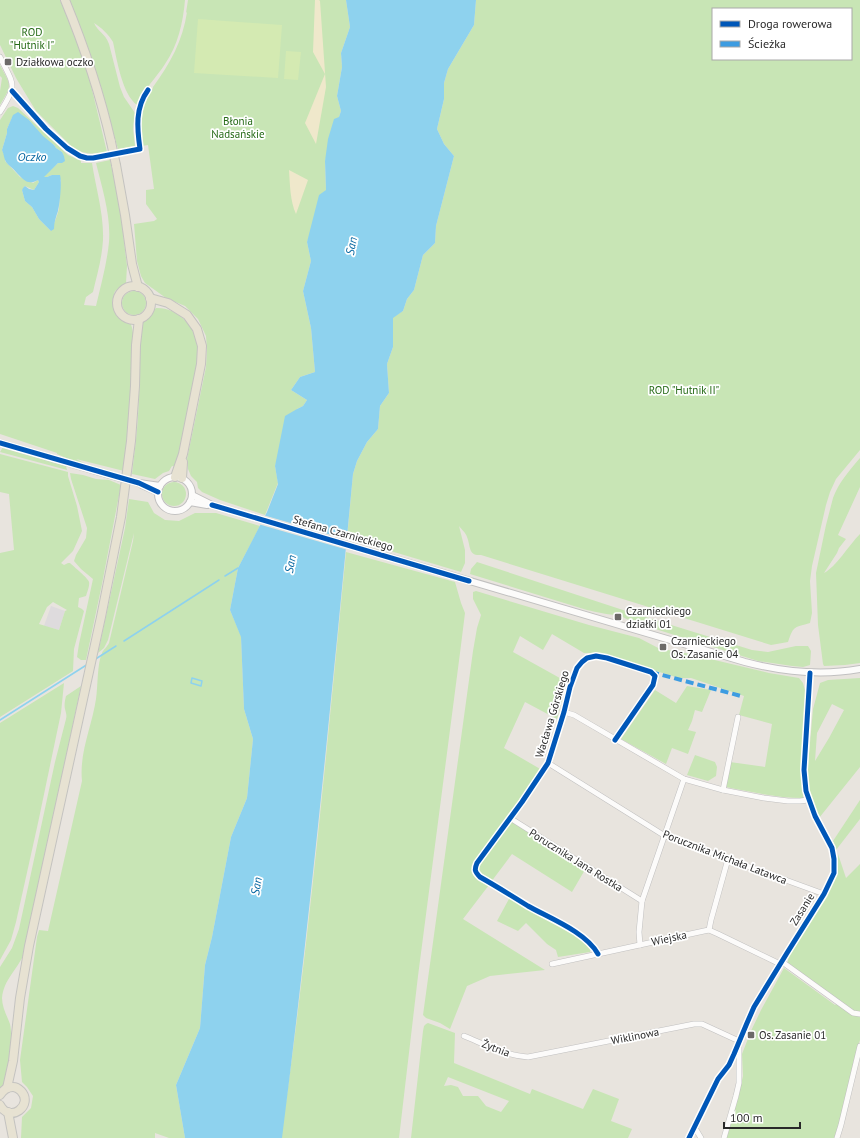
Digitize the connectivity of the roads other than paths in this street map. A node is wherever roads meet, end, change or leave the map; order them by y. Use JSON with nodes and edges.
{"nodes":[{"id":1,"x":65,"y":0,"type":"edge"},
{"id":2,"x":0,"y":57,"type":"edge"},
{"id":3,"x":148,"y":90,"type":"dead end"},
{"id":4,"x":12,"y":92,"type":"junction"},
{"id":5,"x":0,"y":112,"type":"edge"},
{"id":6,"x":134,"y":287,"type":"junction"},
{"id":7,"x":150,"y":303,"type":"junction"},
{"id":8,"x":135,"y":319,"type":"junction"},
{"id":9,"x":0,"y":443,"type":"edge"},
{"id":10,"x":178,"y":478,"type":"junction"},
{"id":11,"x":139,"y":484,"type":"junction"},
{"id":12,"x":160,"y":486,"type":"junction"},
{"id":13,"x":158,"y":492,"type":"junction"},
{"id":14,"x":192,"y":495,"type":"junction"},
{"id":15,"x":190,"y":502,"type":"junction"},
{"id":16,"x":212,"y":505,"type":"junction"},
{"id":17,"x":860,"y":670,"type":"edge"},
{"id":18,"x":810,"y":673,"type":"junction"},
{"id":19,"x":564,"y":712,"type":"junction"},
{"id":20,"x":738,"y":717,"type":"dead end"},
{"id":21,"x":616,"y":740,"type":"junction"},
{"id":22,"x":548,"y":764,"type":"junction"},
{"id":23,"x":684,"y":779,"type":"junction"},
{"id":24,"x":723,"y":790,"type":"junction"},
{"id":25,"x":808,"y":800,"type":"junction"},
{"id":26,"x":510,"y":818,"type":"junction"},
{"id":27,"x":665,"y":836,"type":"junction"},
{"id":28,"x":728,"y":859,"type":"junction"},
{"id":29,"x":824,"y":894,"type":"junction"},
{"id":30,"x":642,"y":901,"type":"junction"},
{"id":31,"x":709,"y":930,"type":"junction"},
{"id":32,"x":640,"y":944,"type":"junction"},
{"id":33,"x":598,"y":954,"type":"junction"},
{"id":34,"x":780,"y":963,"type":"junction"},
{"id":35,"x":552,"y":964,"type":"dead end"},
{"id":36,"x":860,"y":1014,"type":"edge"},
{"id":37,"x":464,"y":1036,"type":"dead end"},
{"id":38,"x":739,"y":1041,"type":"junction"},
{"id":39,"x":860,"y":1046,"type":"edge"},
{"id":40,"x":528,"y":1057,"type":"joint"},
{"id":41,"x":13,"y":1061,"type":"junction"},
{"id":42,"x":7,"y":1088,"type":"junction"},
{"id":43,"x":17,"y":1088,"type":"junction"},
{"id":44,"x":0,"y":1095,"type":"edge"},
{"id":45,"x":5,"y":1109,"type":"edge"},
{"id":46,"x":695,"y":1128,"type":"junction"},
{"id":47,"x":690,"y":1138,"type":"edge"},
{"id":48,"x":701,"y":1138,"type":"edge"},
{"id":49,"x":724,"y":1138,"type":"edge"},
{"id":50,"x":837,"y":1138,"type":"edge"}],
"edges":[{"from":1,"to":6,"type":"main road","bridge":true},
{"from":2,"to":4,"type":"street"},
{"from":3,"to":4,"type":"street"},
{"from":4,"to":5,"type":"street"},
{"from":6,"to":7,"type":"main road"},
{"from":6,"to":8,"type":"main road"},
{"from":7,"to":8,"type":"main road"},
{"from":7,"to":10,"type":"main road"},
{"from":8,"to":41,"type":"main road"},
{"from":9,"to":11,"type":"street","bridge":true},
{"from":10,"to":12,"type":"street"},
{"from":10,"to":14,"type":"street"},
{"from":11,"to":12,"type":"street"},
{"from":11,"to":13,"type":"street"},
{"from":12,"to":13,"type":"street"},
{"from":13,"to":15,"type":"street"},
{"from":14,"to":15,"type":"street"},
{"from":14,"to":16,"type":"street","name":"Stefana Czarnieckiego"},
{"from":15,"to":16,"type":"street","name":"Stefana Czarnieckiego"},
{"from":16,"to":18,"type":"street","name":"Stefana Czarnieckiego"},
{"from":17,"to":18,"type":"street","name":"Stefana Czarnieckiego"},
{"from":18,"to":25,"type":"street","name":"Zasanie"},
{"from":19,"to":21,"type":"street"},
{"from":19,"to":21,"type":"street","name":"Wacława Górskiego"},
{"from":19,"to":22,"type":"street","name":"Wacława Górskiego"},
{"from":20,"to":24,"type":"street"},
{"from":21,"to":23,"type":"street"},
{"from":22,"to":26,"type":"street","name":"Wacława Górskiego"},
{"from":22,"to":27,"type":"street","name":"Porucznika Michała Latawca"},
{"from":23,"to":24,"type":"street"},
{"from":23,"to":27,"type":"street"},
{"from":24,"to":25,"type":"street"},
{"from":25,"to":29,"type":"street","name":"Zasanie"},
{"from":26,"to":30,"type":"street","name":"Porucznika Jana Rostka"},
{"from":26,"to":33,"type":"street","name":"Wacława Górskiego"},
{"from":27,"to":28,"type":"street","name":"Porucznika Michała Latawca"},
{"from":27,"to":30,"type":"street"},
{"from":28,"to":29,"type":"street","name":"Porucznika Michała Latawca"},
{"from":28,"to":31,"type":"street"},
{"from":29,"to":34,"type":"street","name":"Zasanie"},
{"from":30,"to":32,"type":"street"},
{"from":31,"to":32,"type":"street","name":"Wiejska"},
{"from":31,"to":34,"type":"street"},
{"from":32,"to":33,"type":"street","name":"Wiejska"},
{"from":33,"to":35,"type":"street","name":"Wiejska"},
{"from":34,"to":36,"type":"street"},
{"from":34,"to":38,"type":"street","name":"Zasanie"},
{"from":37,"to":40,"type":"street","name":"Żytnia"},
{"from":38,"to":40,"type":"street","name":"Wiklinowa"},
{"from":38,"to":46,"type":"street","name":"Zasanie"},
{"from":38,"to":49,"type":"street"},
{"from":39,"to":50,"type":"street"},
{"from":41,"to":42,"type":"main road"},
{"from":41,"to":43,"type":"main road"},
{"from":42,"to":43,"type":"main road"},
{"from":42,"to":44,"type":"main road"},
{"from":43,"to":45,"type":"main road"},
{"from":46,"to":47,"type":"street","name":"Zasanie"},
{"from":46,"to":48,"type":"street"}]}
